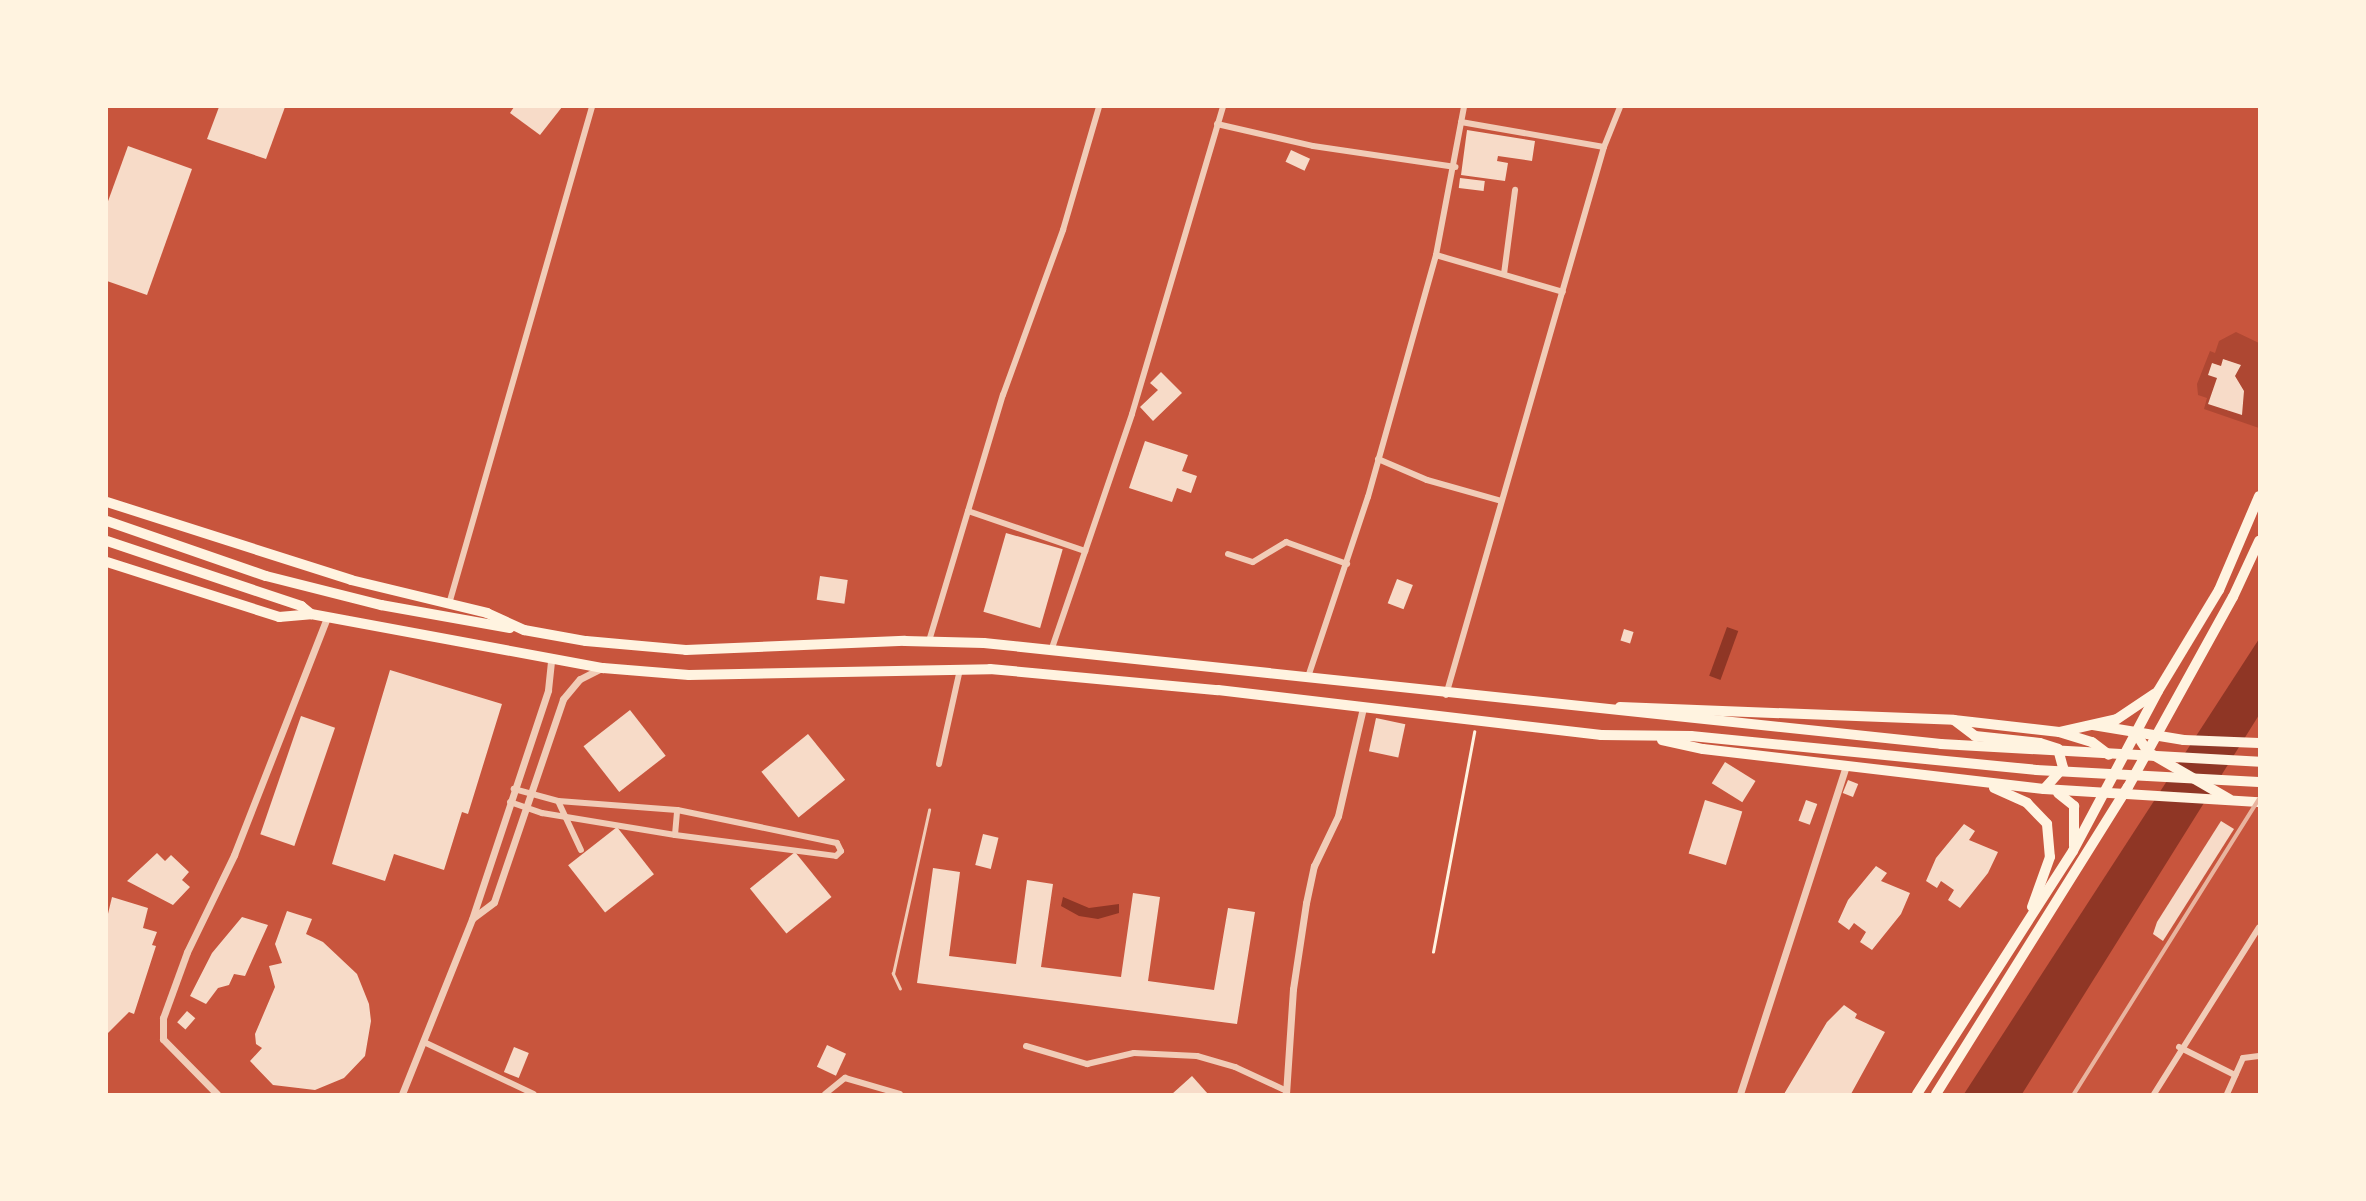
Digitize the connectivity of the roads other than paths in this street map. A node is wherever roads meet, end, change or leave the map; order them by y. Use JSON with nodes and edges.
{"nodes":[{"id":1,"x":592,"y":107,"type":"edge"},
{"id":2,"x":1099,"y":107,"type":"edge"},
{"id":3,"x":1223,"y":107,"type":"edge"},
{"id":4,"x":1464,"y":107,"type":"edge"},
{"id":5,"x":1620,"y":107,"type":"edge"},
{"id":6,"x":1461,"y":122,"type":"junction"},
{"id":7,"x":1217,"y":124,"type":"junction"},
{"id":8,"x":1604,"y":147,"type":"junction"},
{"id":9,"x":1455,"y":167,"type":"junction"},
{"id":10,"x":1515,"y":190,"type":"dead end"},
{"id":11,"x":1436,"y":255,"type":"junction"},
{"id":12,"x":1504,"y":274,"type":"junction"},
{"id":13,"x":1563,"y":292,"type":"junction"},
{"id":14,"x":1378,"y":459,"type":"junction"},
{"id":15,"x":2259,"y":496,"type":"edge"},
{"id":16,"x":1501,"y":500,"type":"junction"},
{"id":17,"x":107,"y":502,"type":"edge"},
{"id":18,"x":968,"y":511,"type":"junction"},
{"id":19,"x":107,"y":521,"type":"edge"},
{"id":20,"x":107,"y":541,"type":"edge"},
{"id":21,"x":2259,"y":541,"type":"edge"},
{"id":22,"x":1085,"y":551,"type":"junction"},
{"id":23,"x":1228,"y":554,"type":"dead end"},
{"id":24,"x":107,"y":562,"type":"edge"},
{"id":25,"x":1347,"y":564,"type":"junction"},
{"id":26,"x":449,"y":604,"type":"junction"},
{"id":27,"x":312,"y":614,"type":"junction"},
{"id":28,"x":327,"y":618,"type":"junction"},
{"id":29,"x":524,"y":630,"type":"junction"},
{"id":30,"x":929,"y":641,"type":"junction"},
{"id":31,"x":1052,"y":648,"type":"junction"},
{"id":32,"x":551,"y":659,"type":"junction"},
{"id":33,"x":603,"y":668,"type":"junction"},
{"id":34,"x":960,"y":668,"type":"junction"},
{"id":35,"x":1308,"y":677,"type":"junction"},
{"id":36,"x":2158,"y":691,"type":"junction"},
{"id":37,"x":1446,"y":695,"type":"junction"},
{"id":38,"x":1363,"y":708,"type":"junction"},
{"id":39,"x":1599,"y":709,"type":"junction"},
{"id":40,"x":1954,"y":720,"type":"junction"},
{"id":41,"x":2093,"y":725,"type":"junction"},
{"id":42,"x":2059,"y":732,"type":"junction"},
{"id":43,"x":2135,"y":732,"type":"junction"},
{"id":44,"x":1650,"y":737,"type":"junction"},
{"id":45,"x":2156,"y":737,"type":"junction"},
{"id":46,"x":2259,"y":743,"type":"edge"},
{"id":47,"x":2148,"y":752,"type":"junction"},
{"id":48,"x":2259,"y":762,"type":"edge"},
{"id":49,"x":939,"y":764,"type":"dead end"},
{"id":50,"x":1846,"y":766,"type":"junction"},
{"id":51,"x":2118,"y":766,"type":"junction"},
{"id":52,"x":1968,"y":781,"type":"junction"},
{"id":53,"x":2259,"y":782,"type":"edge"},
{"id":54,"x":514,"y":789,"type":"junction"},
{"id":55,"x":2044,"y":789,"type":"junction"},
{"id":56,"x":2125,"y":791,"type":"junction"},
{"id":57,"x":530,"y":794,"type":"junction"},
{"id":58,"x":2104,"y":794,"type":"junction"},
{"id":59,"x":2213,"y":797,"type":"junction"},
{"id":60,"x":558,"y":801,"type":"junction"},
{"id":61,"x":510,"y":802,"type":"junction"},
{"id":62,"x":2259,"y":802,"type":"edge"},
{"id":63,"x":526,"y":807,"type":"junction"},
{"id":64,"x":636,"y":809,"type":"junction"},
{"id":65,"x":677,"y":810,"type":"junction"},
{"id":66,"x":929,"y":810,"type":"dead end"},
{"id":67,"x":563,"y":816,"type":"junction"},
{"id":68,"x":635,"y":826,"type":"junction"},
{"id":69,"x":675,"y":835,"type":"junction"},
{"id":70,"x":810,"y":836,"type":"junction"},
{"id":71,"x":582,"y":850,"type":"dead end"},
{"id":72,"x":806,"y":851,"type":"junction"},
{"id":73,"x":2073,"y":851,"type":"junction"},
{"id":74,"x":472,"y":919,"type":"junction"},
{"id":75,"x":2026,"y":924,"type":"junction"},
{"id":76,"x":2259,"y":927,"type":"edge"},
{"id":77,"x":900,"y":989,"type":"dead end"},
{"id":78,"x":426,"y":1043,"type":"junction"},
{"id":79,"x":1026,"y":1046,"type":"dead end"},
{"id":80,"x":2179,"y":1047,"type":"junction"},
{"id":81,"x":2259,"y":1056,"type":"edge"},
{"id":82,"x":2235,"y":1075,"type":"junction"},
{"id":83,"x":1287,"y":1093,"type":"edge"},
{"id":84,"x":217,"y":1094,"type":"edge"},
{"id":85,"x":402,"y":1094,"type":"edge"},
{"id":86,"x":534,"y":1094,"type":"edge"},
{"id":87,"x":825,"y":1094,"type":"edge"},
{"id":88,"x":900,"y":1094,"type":"edge"},
{"id":89,"x":1740,"y":1094,"type":"edge"},
{"id":90,"x":1917,"y":1094,"type":"edge"},
{"id":91,"x":1936,"y":1094,"type":"edge"},
{"id":92,"x":2154,"y":1094,"type":"edge"},
{"id":93,"x":2227,"y":1094,"type":"edge"}],
"edges":[{"from":1,"to":26,"type":"street"},
{"from":2,"to":18,"type":"street"},
{"from":3,"to":7,"type":"street"},
{"from":4,"to":6,"type":"street"},
{"from":5,"to":8,"type":"street"},
{"from":6,"to":8,"type":"street"},
{"from":6,"to":9,"type":"street"},
{"from":7,"to":9,"type":"street"},
{"from":7,"to":22,"type":"street"},
{"from":8,"to":13,"type":"street"},
{"from":9,"to":11,"type":"street"},
{"from":10,"to":12,"type":"street"},
{"from":11,"to":12,"type":"street"},
{"from":11,"to":14,"type":"street"},
{"from":12,"to":13,"type":"street"},
{"from":13,"to":16,"type":"street"},
{"from":14,"to":16,"type":"street"},
{"from":14,"to":25,"type":"street"},
{"from":15,"to":36,"type":"main road"},
{"from":16,"to":37,"type":"street"},
{"from":17,"to":26,"type":"main road"},
{"from":18,"to":22,"type":"street"},
{"from":18,"to":30,"type":"street"},
{"from":19,"to":29,"type":"main road"},
{"from":20,"to":27,"type":"main road"},
{"from":21,"to":45,"type":"main road"},
{"from":22,"to":31,"type":"street"},
{"from":23,"to":25,"type":"street"},
{"from":24,"to":27,"type":"main road"},
{"from":25,"to":35,"type":"street"},
{"from":26,"to":29,"type":"main road"},
{"from":27,"to":28,"type":"main road"},
{"from":28,"to":32,"type":"main road"},
{"from":28,"to":84,"type":"street"},
{"from":29,"to":30,"type":"main road"},
{"from":30,"to":31,"type":"main road"},
{"from":31,"to":35,"type":"main road"},
{"from":32,"to":33,"type":"main road"},
{"from":32,"to":54,"type":"street"},
{"from":33,"to":34,"type":"main road"},
{"from":33,"to":57,"type":"street"},
{"from":34,"to":38,"type":"main road"},
{"from":34,"to":49,"type":"street"},
{"from":35,"to":37,"type":"main road"},
{"from":36,"to":41,"type":"main road"},
{"from":36,"to":43,"type":"main road"},
{"from":37,"to":39,"type":"main road"},
{"from":38,"to":44,"type":"main road"},
{"from":38,"to":83,"type":"street"},
{"from":39,"to":40,"type":"main road"},
{"from":39,"to":48,"type":"main road"},
{"from":40,"to":42,"type":"main road"},
{"from":40,"to":55,"type":"main road"},
{"from":41,"to":42,"type":"main road"},
{"from":41,"to":43,"type":"main road"},
{"from":42,"to":51,"type":"main road"},
{"from":43,"to":45,"type":"main road"},
{"from":43,"to":47,"type":"main road"},
{"from":43,"to":51,"type":"main road"},
{"from":44,"to":50,"type":"main road"},
{"from":44,"to":53,"type":"main road"},
{"from":45,"to":46,"type":"main road"},
{"from":45,"to":47,"type":"main road"},
{"from":47,"to":56,"type":"main road"},
{"from":47,"to":59,"type":"main road"},
{"from":50,"to":52,"type":"main road"},
{"from":50,"to":89,"type":"street"},
{"from":51,"to":56,"type":"main road"},
{"from":51,"to":58,"type":"main road"},
{"from":52,"to":55,"type":"main road"},
{"from":52,"to":75,"type":"main road"},
{"from":54,"to":57,"type":"street"},
{"from":54,"to":61,"type":"street"},
{"from":55,"to":58,"type":"main road"},
{"from":55,"to":73,"type":"main road"},
{"from":56,"to":58,"type":"main road"},
{"from":56,"to":59,"type":"main road"},
{"from":56,"to":91,"type":"main road"},
{"from":57,"to":60,"type":"street"},
{"from":57,"to":63,"type":"street"},
{"from":58,"to":73,"type":"main road"},
{"from":59,"to":62,"type":"main road"},
{"from":60,"to":64,"type":"street"},
{"from":60,"to":67,"type":"street"},
{"from":61,"to":63,"type":"street"},
{"from":61,"to":74,"type":"street"},
{"from":63,"to":67,"type":"street"},
{"from":63,"to":74,"type":"street"},
{"from":64,"to":65,"type":"street"},
{"from":64,"to":68,"type":"street"},
{"from":65,"to":69,"type":"street"},
{"from":65,"to":70,"type":"street"},
{"from":66,"to":77,"type":"lane"},
{"from":67,"to":68,"type":"street"},
{"from":67,"to":71,"type":"street"},
{"from":68,"to":69,"type":"street"},
{"from":69,"to":72,"type":"street"},
{"from":70,"to":72,"type":"street"},
{"from":70,"to":72,"type":"street"},
{"from":73,"to":75,"type":"main road"},
{"from":74,"to":78,"type":"street"},
{"from":75,"to":90,"type":"main road"},
{"from":76,"to":80,"type":"street"},
{"from":78,"to":85,"type":"street"},
{"from":78,"to":86,"type":"street"},
{"from":79,"to":83,"type":"street"},
{"from":80,"to":82,"type":"street"},
{"from":80,"to":92,"type":"street"},
{"from":81,"to":82,"type":"street"},
{"from":82,"to":93,"type":"street"},
{"from":87,"to":88,"type":"street"}]}
